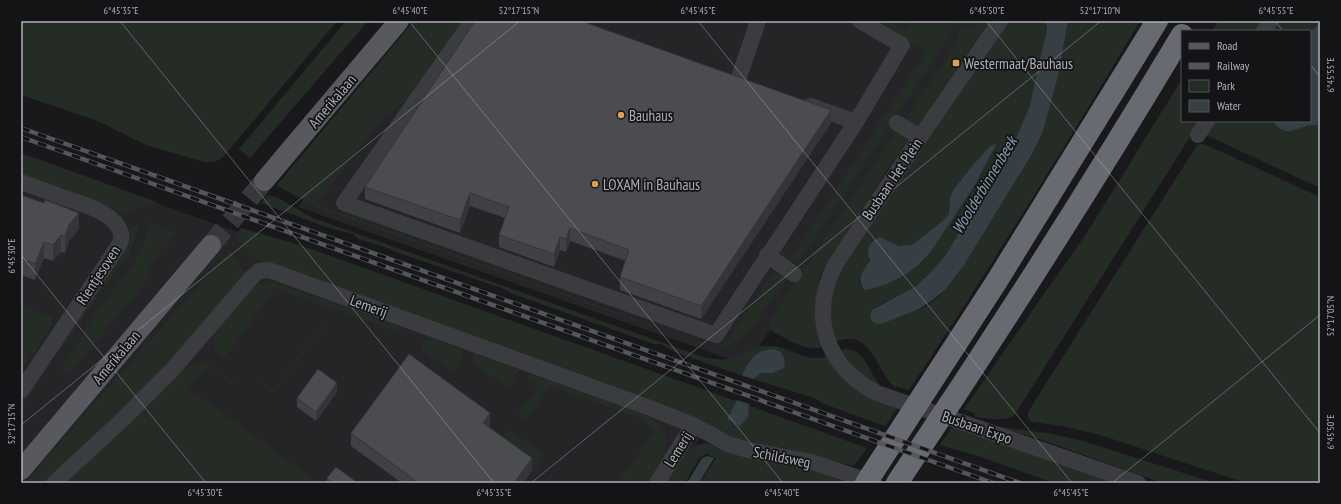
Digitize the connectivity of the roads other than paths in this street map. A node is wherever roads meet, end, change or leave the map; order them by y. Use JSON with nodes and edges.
{"nodes":[{"id":1,"x":400,"y":21,"type":"edge"},
{"id":2,"x":472,"y":21,"type":"edge"},
{"id":3,"x":758,"y":21,"type":"edge"},
{"id":4,"x":860,"y":21,"type":"edge"},
{"id":5,"x":1000,"y":21,"type":"edge"},
{"id":6,"x":1157,"y":21,"type":"edge"},
{"id":7,"x":1190,"y":21,"type":"edge"},
{"id":8,"x":1270,"y":21,"type":"edge"},
{"id":9,"x":1185,"y":30,"type":"edge"},
{"id":10,"x":1265,"y":30,"type":"edge"},
{"id":11,"x":1181,"y":37,"type":"edge"},
{"id":12,"x":737,"y":79,"type":"edge"},
{"id":13,"x":794,"y":100,"type":"edge"},
{"id":14,"x":856,"y":122,"type":"junction"},
{"id":15,"x":897,"y":122,"type":"dead end"},
{"id":16,"x":1206,"y":122,"type":"edge"},
{"id":17,"x":1198,"y":135,"type":"dead end"},
{"id":18,"x":920,"y":137,"type":"junction"},
{"id":19,"x":264,"y":181,"type":"tunnel mouth"},
{"id":20,"x":21,"y":182,"type":"edge"},
{"id":21,"x":211,"y":245,"type":"tunnel mouth"},
{"id":22,"x":767,"y":255,"type":"junction"},
{"id":23,"x":794,"y":274,"type":"dead end"},
{"id":24,"x":831,"y":349,"type":"joint"},
{"id":25,"x":21,"y":391,"type":"edge"},
{"id":26,"x":692,"y":425,"type":"junction"},
{"id":27,"x":21,"y":470,"type":"edge"},
{"id":28,"x":54,"y":483,"type":"edge"},
{"id":29,"x":657,"y":483,"type":"edge"},
{"id":30,"x":866,"y":483,"type":"edge"},
{"id":31,"x":874,"y":483,"type":"edge"},
{"id":32,"x":897,"y":483,"type":"edge"},
{"id":33,"x":1138,"y":483,"type":"edge"}],
"edges":[{"from":1,"to":19,"type":"main road","name":"Amerikalaan"},
{"from":2,"to":22,"type":"street"},
{"from":3,"to":12,"type":"street"},
{"from":4,"to":14,"type":"street"},
{"from":5,"to":18,"type":"street","name":"Busbaan Het Plein"},
{"from":6,"to":30,"type":"highway"},
{"from":7,"to":9,"type":"highway"},
{"from":8,"to":10,"type":"street"},
{"from":11,"to":32,"type":"highway"},
{"from":13,"to":14,"type":"street"},
{"from":14,"to":22,"type":"street"},
{"from":15,"to":18,"type":"street"},
{"from":16,"to":17,"type":"street"},
{"from":18,"to":24,"type":"street","name":"Busbaan Het Plein"},
{"from":20,"to":25,"type":"street","name":"Rientjesoven"},
{"from":21,"to":27,"type":"main road","name":"Amerikalaan"},
{"from":22,"to":23,"type":"street"},
{"from":24,"to":33,"type":"street","name":"Busbaan Expo"},
{"from":26,"to":28,"type":"street","name":"Lemerij"},
{"from":26,"to":29,"type":"street","name":"Lemerij"},
{"from":26,"to":31,"type":"street","name":"Schildsweg"}]}
